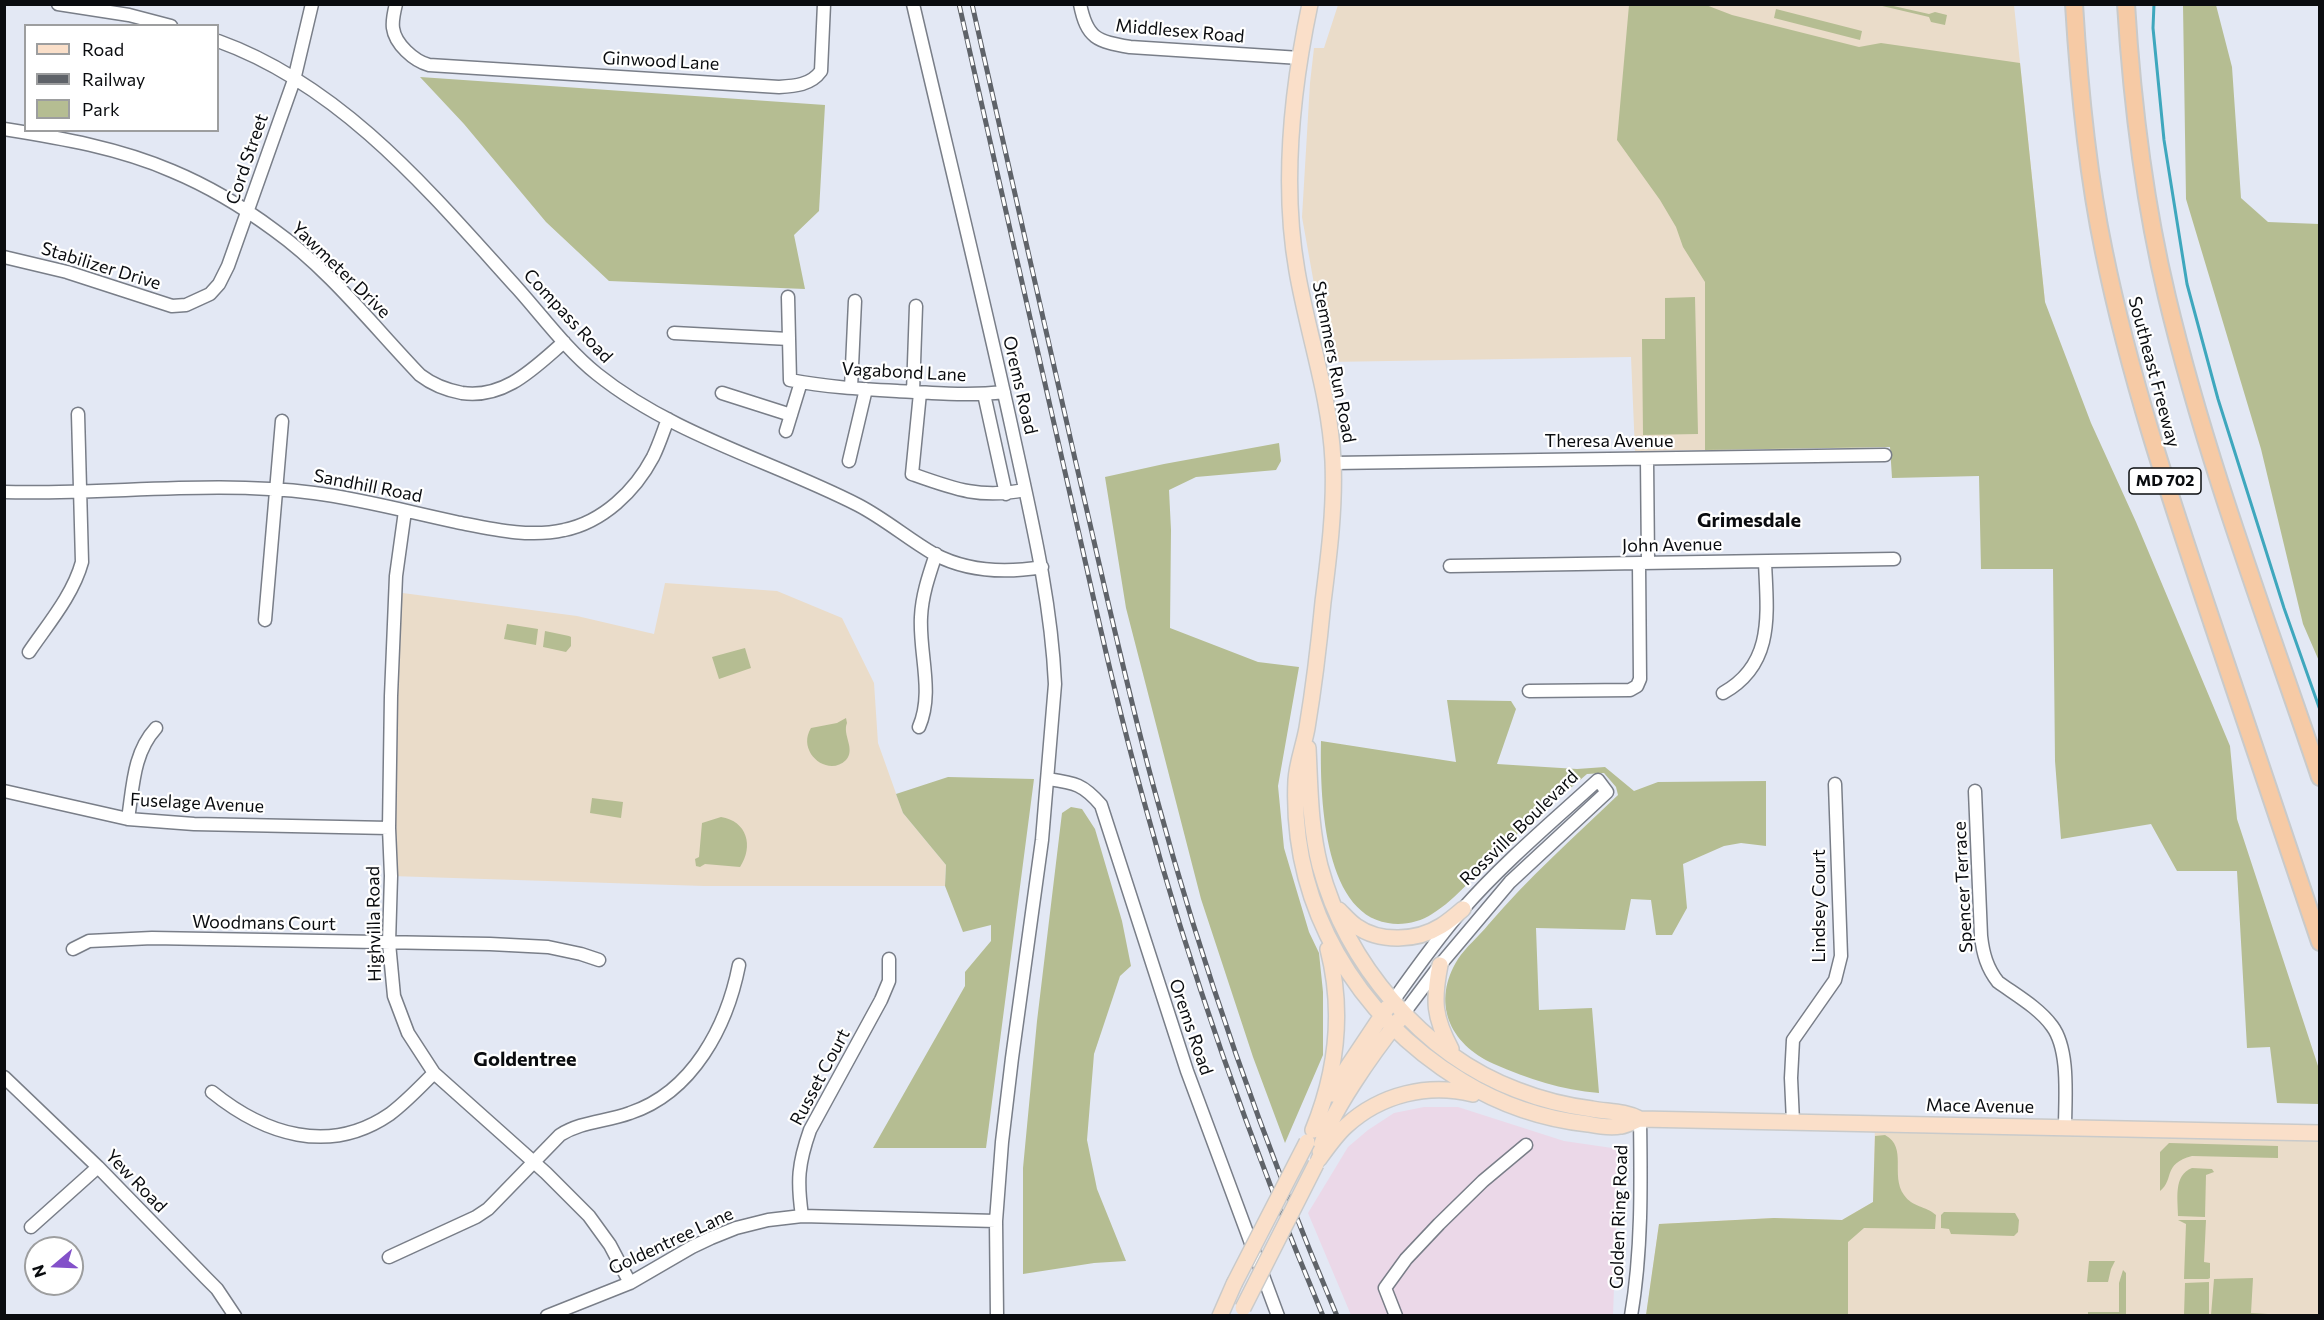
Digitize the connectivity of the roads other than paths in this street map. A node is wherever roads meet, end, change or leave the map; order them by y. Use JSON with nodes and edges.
{"nodes":[{"id":1,"x":58,"y":4,"type":"edge"},
{"id":2,"x":312,"y":4,"type":"edge"},
{"id":3,"x":396,"y":4,"type":"edge"},
{"id":4,"x":824,"y":4,"type":"edge"},
{"id":5,"x":913,"y":4,"type":"edge"},
{"id":6,"x":1080,"y":4,"type":"edge"},
{"id":7,"x":1310,"y":4,"type":"edge"},
{"id":8,"x":2074,"y":4,"type":"edge"},
{"id":9,"x":2126,"y":4,"type":"edge"},
{"id":10,"x":163,"y":24,"type":"edge"},
{"id":11,"x":219,"y":41,"type":"edge"},
{"id":12,"x":1300,"y":58,"type":"junction"},
{"id":13,"x":294,"y":80,"type":"junction"},
{"id":14,"x":4,"y":129,"type":"edge"},
{"id":15,"x":248,"y":213,"type":"junction"},
{"id":16,"x":4,"y":257,"type":"edge"},
{"id":17,"x":788,"y":297,"type":"dead end"},
{"id":18,"x":855,"y":301,"type":"dead end"},
{"id":19,"x":186,"y":305,"type":"joint"},
{"id":20,"x":916,"y":306,"type":"dead end"},
{"id":21,"x":674,"y":333,"type":"dead end"},
{"id":22,"x":789,"y":339,"type":"junction"},
{"id":23,"x":564,"y":342,"type":"junction"},
{"id":24,"x":801,"y":382,"type":"junction"},
{"id":25,"x":851,"y":388,"type":"junction"},
{"id":26,"x":866,"y":389,"type":"junction"},
{"id":27,"x":917,"y":392,"type":"junction"},
{"id":28,"x":1004,"y":392,"type":"junction"},
{"id":29,"x":722,"y":393,"type":"dead end"},
{"id":30,"x":984,"y":394,"type":"junction"},
{"id":31,"x":78,"y":414,"type":"dead end"},
{"id":32,"x":791,"y":415,"type":"junction"},
{"id":33,"x":668,"y":419,"type":"junction"},
{"id":34,"x":282,"y":421,"type":"dead end"},
{"id":35,"x":786,"y":431,"type":"dead end"},
{"id":36,"x":1886,"y":455,"type":"dead end"},
{"id":37,"x":1647,"y":459,"type":"junction"},
{"id":38,"x":849,"y":461,"type":"dead end"},
{"id":39,"x":1333,"y":463,"type":"junction"},
{"id":40,"x":277,"y":490,"type":"junction"},
{"id":41,"x":1026,"y":490,"type":"junction"},
{"id":42,"x":82,"y":491,"type":"junction"},
{"id":43,"x":4,"y":492,"type":"edge"},
{"id":44,"x":1006,"y":494,"type":"junction"},
{"id":45,"x":405,"y":511,"type":"junction"},
{"id":46,"x":936,"y":554,"type":"junction"},
{"id":47,"x":1894,"y":559,"type":"dead end"},
{"id":48,"x":1765,"y":562,"type":"junction"},
{"id":49,"x":1643,"y":563,"type":"junction"},
{"id":50,"x":1450,"y":566,"type":"dead end"},
{"id":51,"x":1042,"y":567,"type":"junction"},
{"id":52,"x":265,"y":620,"type":"dead end"},
{"id":53,"x":29,"y":652,"type":"dead end"},
{"id":54,"x":1529,"y":691,"type":"dead end"},
{"id":55,"x":1723,"y":693,"type":"dead end"},
{"id":56,"x":920,"y":727,"type":"dead end"},
{"id":57,"x":1307,"y":727,"type":"junction"},
{"id":58,"x":156,"y":729,"type":"dead end"},
{"id":59,"x":2319,"y":777,"type":"edge"},
{"id":60,"x":1048,"y":779,"type":"junction"},
{"id":61,"x":1835,"y":784,"type":"dead end"},
{"id":62,"x":4,"y":791,"type":"edge"},
{"id":63,"x":1975,"y":791,"type":"dead end"},
{"id":64,"x":128,"y":819,"type":"junction"},
{"id":65,"x":389,"y":828,"type":"junction"},
{"id":66,"x":1334,"y":905,"type":"junction"},
{"id":67,"x":1463,"y":909,"type":"junction"},
{"id":68,"x":1319,"y":916,"type":"junction"},
{"id":69,"x":2319,"y":942,"type":"edge"},
{"id":70,"x":389,"y":943,"type":"junction"},
{"id":71,"x":72,"y":949,"type":"dead end"},
{"id":72,"x":889,"y":959,"type":"dead end"},
{"id":73,"x":598,"y":960,"type":"dead end"},
{"id":74,"x":739,"y":965,"type":"dead end"},
{"id":75,"x":1440,"y":965,"type":"junction"},
{"id":76,"x":1393,"y":1001,"type":"junction"},
{"id":77,"x":1404,"y":1013,"type":"junction"},
{"id":78,"x":1382,"y":1015,"type":"junction"},
{"id":79,"x":1394,"y":1027,"type":"junction"},
{"id":80,"x":1455,"y":1057,"type":"junction"},
{"id":81,"x":434,"y":1073,"type":"junction"},
{"id":82,"x":4,"y":1077,"type":"edge"},
{"id":83,"x":212,"y":1092,"type":"dead end"},
{"id":84,"x":1492,"y":1098,"type":"junction"},
{"id":85,"x":1640,"y":1119,"type":"junction"},
{"id":86,"x":1793,"y":1122,"type":"junction"},
{"id":87,"x":2065,"y":1128,"type":"junction"},
{"id":88,"x":2319,"y":1134,"type":"edge"},
{"id":89,"x":1310,"y":1136,"type":"junction"},
{"id":90,"x":1526,"y":1145,"type":"dead end"},
{"id":91,"x":1317,"y":1161,"type":"junction"},
{"id":92,"x":534,"y":1163,"type":"junction"},
{"id":93,"x":98,"y":1167,"type":"junction"},
{"id":94,"x":801,"y":1216,"type":"junction"},
{"id":95,"x":996,"y":1221,"type":"junction"},
{"id":96,"x":31,"y":1227,"type":"dead end"},
{"id":97,"x":389,"y":1257,"type":"dead end"},
{"id":98,"x":630,"y":1283,"type":"junction"},
{"id":99,"x":1242,"y":1312,"type":"edge"},
{"id":100,"x":235,"y":1316,"type":"edge"},
{"id":101,"x":547,"y":1316,"type":"edge"},
{"id":102,"x":997,"y":1316,"type":"edge"},
{"id":103,"x":1220,"y":1316,"type":"edge"},
{"id":104,"x":1278,"y":1316,"type":"edge"},
{"id":105,"x":1396,"y":1316,"type":"edge"},
{"id":106,"x":1631,"y":1316,"type":"edge"}],
"edges":[{"from":1,"to":10,"type":"street"},
{"from":2,"to":13,"type":"street","name":"Cord Street"},
{"from":3,"to":4,"type":"street","name":"Ginwood Lane"},
{"from":5,"to":28,"type":"street","name":"Orems Road"},
{"from":6,"to":12,"type":"street","name":"Middlesex Road"},
{"from":7,"to":12,"type":"main road","name":"Stemmers Run Road"},
{"from":8,"to":69,"type":"highway","name":"Southeast Freeway","number":"MD 702"},
{"from":9,"to":59,"type":"highway","name":"Southeast Freeway","number":"MD 702"},
{"from":11,"to":13,"type":"street","name":"Compass Road"},
{"from":12,"to":39,"type":"main road","name":"Stemmers Run Road"},
{"from":13,"to":15,"type":"street","name":"Cord Street"},
{"from":13,"to":23,"type":"street","name":"Compass Road"},
{"from":14,"to":15,"type":"street","name":"Yawmeter Drive"},
{"from":15,"to":19,"type":"street","name":"Cord Street"},
{"from":15,"to":23,"type":"street","name":"Yawmeter Drive"},
{"from":16,"to":19,"type":"street","name":"Stabilizer Drive"},
{"from":17,"to":22,"type":"street"},
{"from":18,"to":25,"type":"street"},
{"from":20,"to":27,"type":"street"},
{"from":21,"to":22,"type":"street"},
{"from":22,"to":24,"type":"street"},
{"from":23,"to":33,"type":"street","name":"Compass Road"},
{"from":24,"to":25,"type":"street","name":"Vagabond Lane"},
{"from":24,"to":32,"type":"street"},
{"from":25,"to":26,"type":"street","name":"Vagabond Lane"},
{"from":26,"to":27,"type":"street","name":"Vagabond Lane"},
{"from":26,"to":38,"type":"street"},
{"from":27,"to":30,"type":"street","name":"Vagabond Lane"},
{"from":27,"to":44,"type":"street"},
{"from":28,"to":30,"type":"street","name":"Vagabond Lane"},
{"from":28,"to":41,"type":"street","name":"Orems Road"},
{"from":29,"to":32,"type":"street"},
{"from":30,"to":44,"type":"street"},
{"from":31,"to":42,"type":"street"},
{"from":32,"to":35,"type":"street"},
{"from":33,"to":45,"type":"street","name":"Sandhill Road"},
{"from":33,"to":46,"type":"street","name":"Compass Road"},
{"from":34,"to":40,"type":"street"},
{"from":36,"to":37,"type":"street","name":"Theresa Avenue"},
{"from":37,"to":39,"type":"street","name":"Theresa Avenue"},
{"from":37,"to":49,"type":"street"},
{"from":39,"to":57,"type":"main road","name":"Stemmers Run Road"},
{"from":40,"to":42,"type":"street","name":"Sandhill Road"},
{"from":40,"to":45,"type":"street","name":"Sandhill Road"},
{"from":40,"to":52,"type":"street"},
{"from":41,"to":44,"type":"street"},
{"from":41,"to":51,"type":"street","name":"Orems Road"},
{"from":42,"to":43,"type":"street","name":"Sandhill Road"},
{"from":42,"to":53,"type":"street"},
{"from":45,"to":65,"type":"street","name":"Highvilla Road"},
{"from":46,"to":51,"type":"street","name":"Compass Road"},
{"from":46,"to":56,"type":"street"},
{"from":47,"to":48,"type":"street","name":"John Avenue"},
{"from":48,"to":49,"type":"street","name":"John Avenue"},
{"from":48,"to":55,"type":"street"},
{"from":49,"to":50,"type":"street","name":"John Avenue"},
{"from":49,"to":54,"type":"street"},
{"from":51,"to":60,"type":"street","name":"Orems Road"},
{"from":57,"to":66,"type":"main road","name":"Stemmers Run Road"},
{"from":57,"to":68,"type":"main road","name":"Stemmers Run Road"},
{"from":58,"to":64,"type":"street"},
{"from":60,"to":95,"type":"street","name":"Orems Road"},
{"from":60,"to":104,"type":"street","name":"Orems Road"},
{"from":61,"to":86,"type":"street","name":"Lindsey Court"},
{"from":62,"to":64,"type":"street","name":"Fuselage Avenue"},
{"from":63,"to":87,"type":"street","name":"Spencer Terrace"},
{"from":64,"to":65,"type":"street","name":"Fuselage Avenue"},
{"from":65,"to":70,"type":"street","name":"Highvilla Road"},
{"from":66,"to":67,"type":"main road"},
{"from":66,"to":76,"type":"main road","name":"Stemmers Run Road"},
{"from":67,"to":75,"type":"street","name":"Rossville Boulevard"},
{"from":67,"to":76,"type":"street","name":"Rossville Boulevard"},
{"from":68,"to":78,"type":"main road","name":"Stemmers Run Road"},
{"from":68,"to":89,"type":"main road"},
{"from":70,"to":71,"type":"street","name":"Woodmans Court"},
{"from":70,"to":73,"type":"street","name":"Woodmans Court"},
{"from":70,"to":81,"type":"street","name":"Highvilla Road"},
{"from":72,"to":94,"type":"street","name":"Russet Court"},
{"from":74,"to":92,"type":"street"},
{"from":75,"to":77,"type":"street","name":"Rossville Boulevard"},
{"from":75,"to":80,"type":"main road"},
{"from":76,"to":77,"type":"main road","name":"Mace Avenue"},
{"from":76,"to":78,"type":"main road","name":"Rossville Boulevard"},
{"from":77,"to":79,"type":"main road","name":"Rossville Boulevard"},
{"from":77,"to":80,"type":"main road","name":"Mace Avenue"},
{"from":78,"to":79,"type":"main road","name":"Stemmers Run Road"},
{"from":78,"to":89,"type":"main road","name":"Rossville Boulevard"},
{"from":79,"to":84,"type":"main road","name":"Mace Avenue"},
{"from":79,"to":91,"type":"main road","name":"Rossville Boulevard"},
{"from":80,"to":85,"type":"main road","name":"Mace Avenue"},
{"from":81,"to":83,"type":"street"},
{"from":81,"to":92,"type":"street","name":"Highvilla Road"},
{"from":82,"to":93,"type":"street","name":"Yew Road"},
{"from":84,"to":85,"type":"main road","name":"Mace Avenue"},
{"from":84,"to":91,"type":"main road"},
{"from":85,"to":86,"type":"main road","name":"Mace Avenue"},
{"from":85,"to":106,"type":"street","name":"Golden Ring Road"},
{"from":86,"to":87,"type":"main road","name":"Mace Avenue"},
{"from":87,"to":88,"type":"main road","name":"Mace Avenue"},
{"from":89,"to":103,"type":"main road","name":"Rossville Boulevard","bridge":true},
{"from":90,"to":105,"type":"street"},
{"from":91,"to":99,"type":"main road","name":"Rossville Boulevard","bridge":true},
{"from":92,"to":97,"type":"street"},
{"from":92,"to":98,"type":"street","name":"Highvilla Road"},
{"from":93,"to":96,"type":"street"},
{"from":93,"to":100,"type":"street","name":"Yew Road"},
{"from":94,"to":95,"type":"street","name":"Goldentree Lane"},
{"from":94,"to":98,"type":"street","name":"Goldentree Lane"},
{"from":95,"to":102,"type":"street","name":"Orems Road"},
{"from":98,"to":101,"type":"street","name":"Goldentree Lane"}]}
